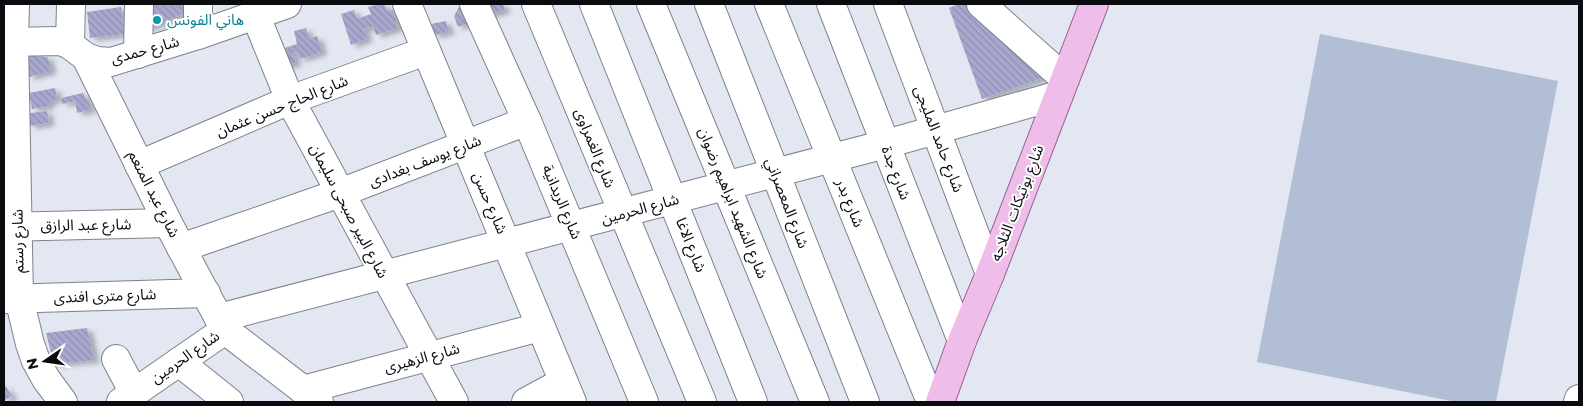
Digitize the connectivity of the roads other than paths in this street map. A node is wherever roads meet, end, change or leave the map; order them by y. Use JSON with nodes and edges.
{"nodes":[{"id":1,"x":15,"y":4,"type":"edge"},
{"id":2,"x":71,"y":4,"type":"edge"},
{"id":3,"x":139,"y":4,"type":"edge"},
{"id":4,"x":198,"y":4,"type":"edge"},
{"id":5,"x":287,"y":4,"type":"edge"},
{"id":6,"x":407,"y":4,"type":"edge"},
{"id":7,"x":474,"y":4,"type":"edge"},
{"id":8,"x":536,"y":4,"type":"edge"},
{"id":9,"x":594,"y":4,"type":"edge"},
{"id":10,"x":651,"y":4,"type":"edge"},
{"id":11,"x":709,"y":4,"type":"edge"},
{"id":12,"x":769,"y":4,"type":"edge"},
{"id":13,"x":831,"y":4,"type":"edge"},
{"id":14,"x":888,"y":4,"type":"edge"},
{"id":15,"x":981,"y":4,"type":"edge"},
{"id":16,"x":1094,"y":4,"type":"edge"},
{"id":17,"x":255,"y":9,"type":"edge"},
{"id":18,"x":198,"y":36,"type":"junction"},
{"id":19,"x":9,"y":42,"type":"edge"},
{"id":20,"x":78,"y":51,"type":"junction"},
{"id":21,"x":426,"y":51,"type":"junction"},
{"id":22,"x":138,"y":54,"type":"junction"},
{"id":23,"x":1062,"y":87,"type":"junction"},
{"id":24,"x":290,"y":100,"type":"junction"},
{"id":25,"x":527,"y":122,"type":"junction"},
{"id":26,"x":936,"y":131,"type":"junction"},
{"id":27,"x":886,"y":144,"type":"junction"},
{"id":28,"x":466,"y":145,"type":"junction"},
{"id":29,"x":832,"y":158,"type":"junction"},
{"id":30,"x":139,"y":165,"type":"junction"},
{"id":31,"x":776,"y":173,"type":"junction"},
{"id":32,"x":726,"y":186,"type":"junction"},
{"id":33,"x":340,"y":193,"type":"junction"},
{"id":34,"x":673,"y":200,"type":"junction"},
{"id":35,"x":622,"y":213,"type":"junction"},
{"id":36,"x":168,"y":223,"type":"junction"},
{"id":37,"x":572,"y":226,"type":"junction"},
{"id":38,"x":11,"y":227,"type":"edge"},
{"id":39,"x":507,"y":243,"type":"junction"},
{"id":40,"x":181,"y":248,"type":"junction"},
{"id":41,"x":990,"y":274,"type":"junction"},
{"id":42,"x":385,"y":276,"type":"junction"},
{"id":43,"x":206,"y":293,"type":"junction"},
{"id":44,"x":11,"y":299,"type":"edge"},
{"id":45,"x":222,"y":324,"type":"junction"},
{"id":46,"x":540,"y":326,"type":"junction"},
{"id":47,"x":962,"y":341,"type":"junction"},
{"id":48,"x":429,"y":357,"type":"junction"},
{"id":49,"x":116,"y":359,"type":"dead end"},
{"id":50,"x":179,"y":362,"type":"junction"},
{"id":51,"x":567,"y":392,"type":"edge"},
{"id":52,"x":311,"y":396,"type":"edge"},
{"id":53,"x":128,"y":398,"type":"edge"},
{"id":54,"x":1579,"y":399,"type":"edge"},
{"id":55,"x":63,"y":402,"type":"edge"},
{"id":56,"x":229,"y":402,"type":"edge"},
{"id":57,"x":454,"y":402,"type":"edge"},
{"id":58,"x":526,"y":402,"type":"edge"},
{"id":59,"x":644,"y":402,"type":"edge"},
{"id":60,"x":702,"y":402,"type":"edge"},
{"id":61,"x":753,"y":402,"type":"edge"},
{"id":62,"x":815,"y":402,"type":"edge"},
{"id":63,"x":865,"y":402,"type":"edge"},
{"id":64,"x":931,"y":402,"type":"edge"},
{"id":65,"x":940,"y":402,"type":"edge"},
{"id":66,"x":1578,"y":402,"type":"edge"}],
"edges":[{"from":1,"to":19,"type":"street","name":"شارع رستم"},
{"from":2,"to":20,"type":"street"},
{"from":3,"to":22,"type":"street"},
{"from":4,"to":18,"type":"street"},
{"from":5,"to":17,"type":"street","name":"شارع حمدى"},
{"from":6,"to":21,"type":"street","name":"شارع حسن"},
{"from":7,"to":25,"type":"street","name":"شارع الريدانية"},
{"from":8,"to":35,"type":"street","name":"شارع الغمراوى"},
{"from":9,"to":34,"type":"street","name":"شارع الاغا"},
{"from":10,"to":32,"type":"street","name":"شارع الشهيد ابراهيم رضوان"},
{"from":11,"to":31,"type":"street","name":"شارع المعصراني"},
{"from":12,"to":29,"type":"street","name":"شارع بدر"},
{"from":13,"to":27,"type":"street","name":"شارع جدة"},
{"from":14,"to":26,"type":"street","name":"شارع حامد المليجى"},
{"from":15,"to":23,"type":"street"},
{"from":16,"to":23,"type":"main road","name":"شارع بوتيكات الثلاجه"},
{"from":17,"to":18,"type":"street","name":"شارع حمدى"},
{"from":17,"to":24,"type":"street","name":"شارع البير صبحى سليمان"},
{"from":18,"to":22,"type":"street","name":"شارع حمدى"},
{"from":19,"to":20,"type":"street","name":"شارع حمدى"},
{"from":19,"to":38,"type":"street","name":"شارع رستم"},
{"from":20,"to":22,"type":"street","name":"شارع حمدى"},
{"from":20,"to":30,"type":"street","name":"شارع عبد المنعم"},
{"from":21,"to":24,"type":"street","name":"شارع الحاج حسن عثمان"},
{"from":21,"to":28,"type":"street","name":"شارع حسن"},
{"from":23,"to":26,"type":"street","name":"شارع الحرمين"},
{"from":23,"to":41,"type":"main road","name":"شارع بوتيكات الثلاجه"},
{"from":24,"to":30,"type":"street","name":"شارع الحاج حسن عثمان"},
{"from":24,"to":33,"type":"street","name":"شارع البير صبحى سليمان"},
{"from":25,"to":28,"type":"street","name":"شارع يوسف بغدادى"},
{"from":25,"to":37,"type":"street","name":"شارع الريدانية"},
{"from":26,"to":27,"type":"street","name":"شارع الحرمين"},
{"from":26,"to":41,"type":"street","name":"شارع حامد المليجى"},
{"from":27,"to":29,"type":"street","name":"شارع الحرمين"},
{"from":27,"to":47,"type":"street","name":"شارع جدة"},
{"from":28,"to":33,"type":"street","name":"شارع يوسف بغدادى"},
{"from":28,"to":39,"type":"street","name":"شارع حسن"},
{"from":29,"to":31,"type":"street","name":"شارع الحرمين"},
{"from":29,"to":64,"type":"street","name":"شارع بدر"},
{"from":30,"to":36,"type":"street","name":"شارع عبد المنعم"},
{"from":31,"to":32,"type":"street","name":"شارع الحرمين"},
{"from":31,"to":63,"type":"street","name":"شارع المعصراني"},
{"from":32,"to":34,"type":"street","name":"شارع الحرمين"},
{"from":32,"to":62,"type":"street","name":"شارع الشهيد ابراهيم رضوان"},
{"from":33,"to":40,"type":"street","name":"شارع يوسف بغدادى"},
{"from":33,"to":42,"type":"street","name":"شارع البير صبحى سليمان"},
{"from":34,"to":35,"type":"street","name":"شارع الحرمين"},
{"from":34,"to":61,"type":"street","name":"شارع الاغا"},
{"from":35,"to":37,"type":"street","name":"شارع الحرمين"},
{"from":35,"to":60,"type":"street","name":"شارع الغمراوى"},
{"from":36,"to":38,"type":"street","name":"شارع عبد الرازق"},
{"from":36,"to":40,"type":"street","name":"شارع عبد المنعم"},
{"from":37,"to":39,"type":"street","name":"شارع الحرمين"},
{"from":37,"to":59,"type":"street","name":"شارع الريدانية"},
{"from":38,"to":44,"type":"street","name":"شارع رستم"},
{"from":39,"to":42,"type":"street","name":"شارع الحرمين"},
{"from":39,"to":46,"type":"street","name":"شارع حسن"},
{"from":40,"to":43,"type":"street","name":"شارع عبد المنعم"},
{"from":41,"to":47,"type":"main road","name":"شارع بوتيكات الثلاجه"},
{"from":42,"to":45,"type":"street","name":"شارع الحرمين"},
{"from":42,"to":48,"type":"street","name":"شارع البير صبحى سليمان"},
{"from":43,"to":44,"type":"street","name":"شارع مترى افندى"},
{"from":43,"to":45,"type":"street","name":"شارع عبد المنعم"},
{"from":44,"to":55,"type":"street","name":"شارع رستم"},
{"from":45,"to":50,"type":"street","name":"شارع الحرمين"},
{"from":45,"to":52,"type":"street"},
{"from":46,"to":48,"type":"street","name":"شارع الزهيرى"},
{"from":46,"to":51,"type":"street","name":"شارع حسن"},
{"from":47,"to":65,"type":"main road","name":"شارع بوتيكات الثلاجه"},
{"from":48,"to":52,"type":"street","name":"شارع الزهيرى"},
{"from":48,"to":57,"type":"street","name":"شارع البير صبحى سليمان"},
{"from":49,"to":53,"type":"street"},
{"from":50,"to":53,"type":"street","name":"شارع الحرمين"},
{"from":50,"to":56,"type":"street"},
{"from":51,"to":58,"type":"street"},
{"from":54,"to":66,"type":"street"}]}
